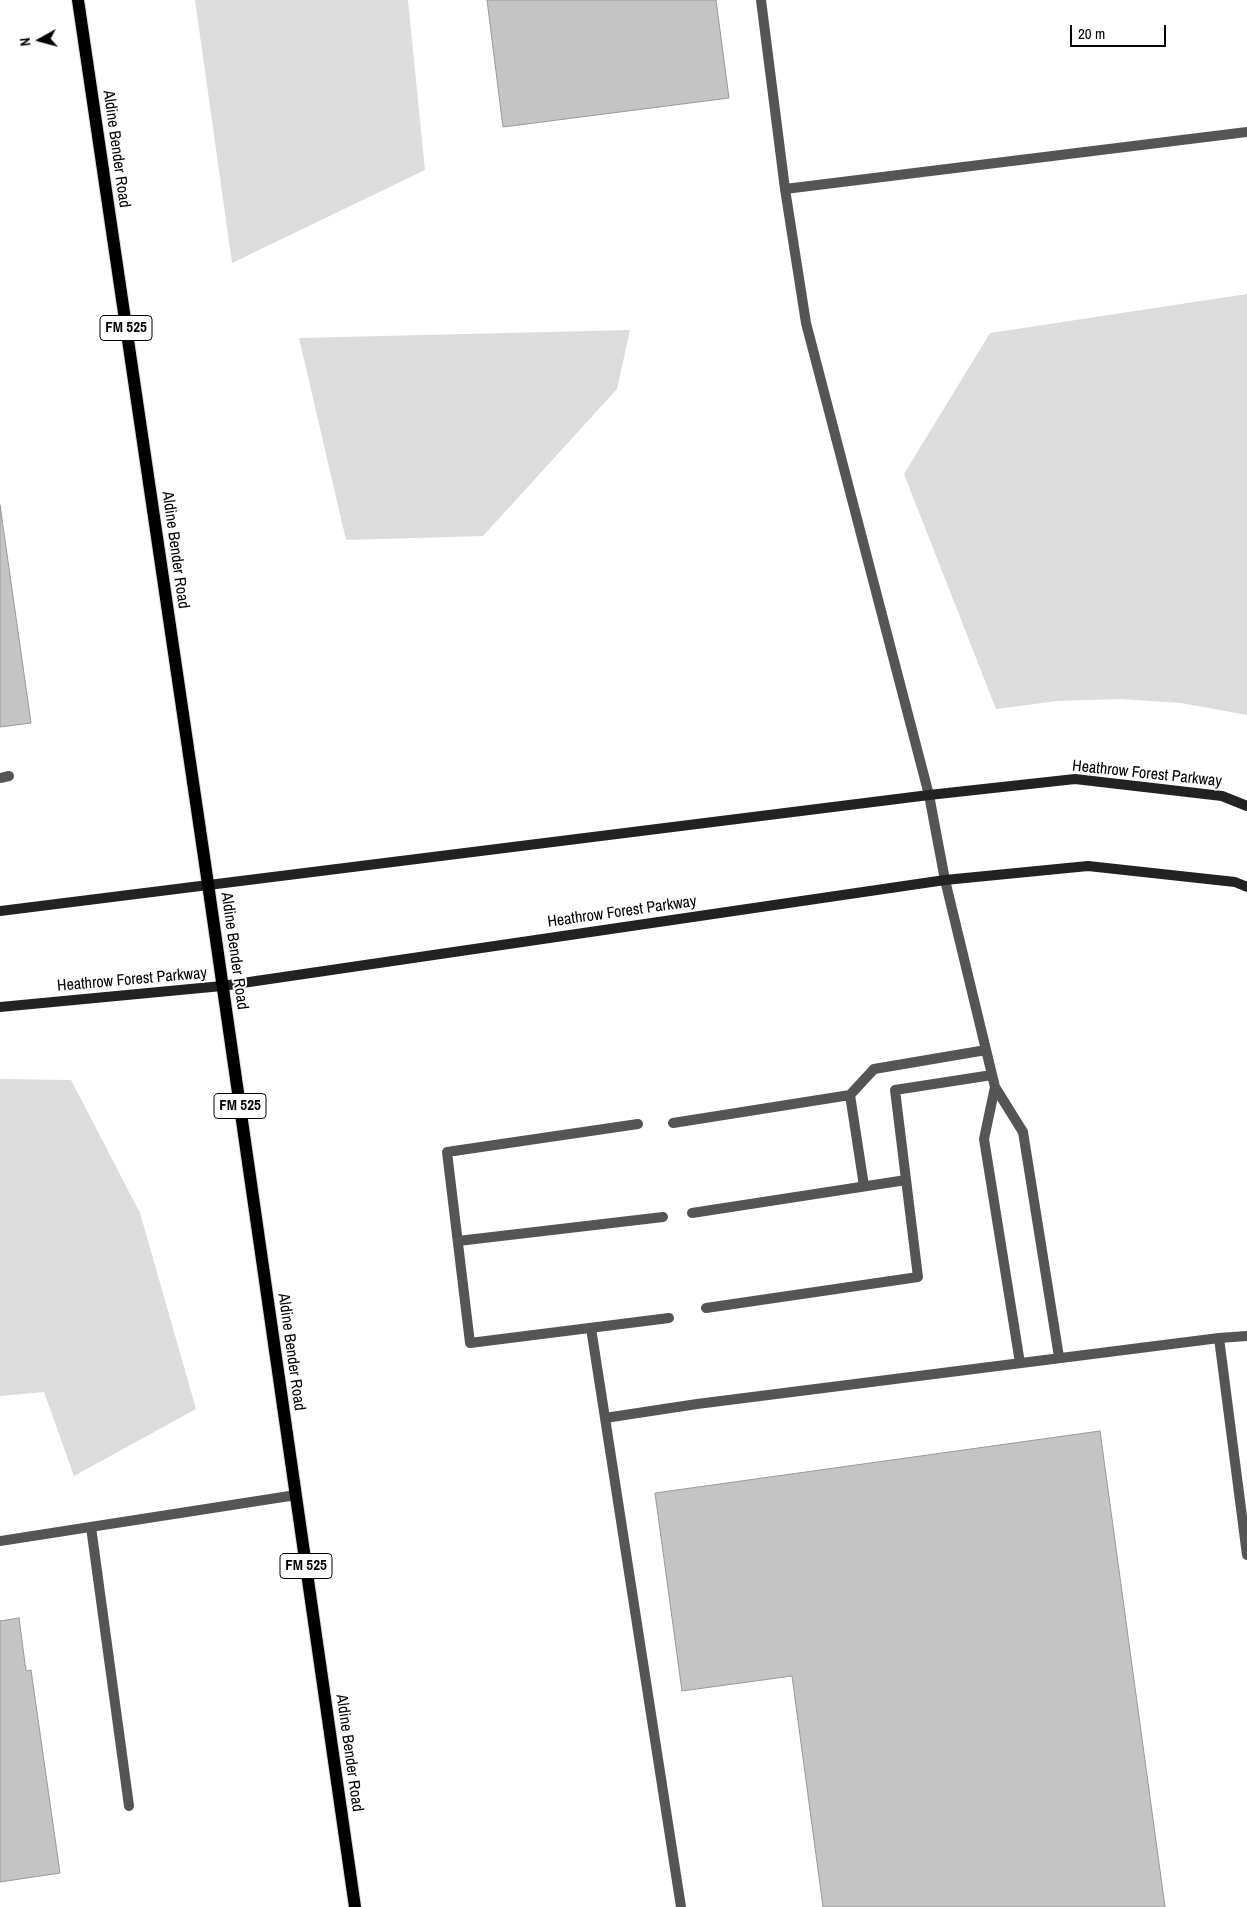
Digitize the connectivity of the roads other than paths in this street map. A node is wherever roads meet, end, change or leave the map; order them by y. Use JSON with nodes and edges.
{"nodes":[{"id":1,"x":78,"y":0,"type":"edge"},
{"id":2,"x":762,"y":0,"type":"edge"},
{"id":3,"x":1247,"y":132,"type":"edge"},
{"id":4,"x":785,"y":189,"type":"junction"},
{"id":5,"x":929,"y":795,"type":"junction"},
{"id":6,"x":1247,"y":806,"type":"edge"},
{"id":7,"x":944,"y":880,"type":"junction"},
{"id":8,"x":208,"y":884,"type":"junction"},
{"id":9,"x":1247,"y":887,"type":"edge"},
{"id":10,"x":0,"y":910,"type":"edge"},
{"id":11,"x":222,"y":986,"type":"junction"},
{"id":12,"x":0,"y":1007,"type":"edge"},
{"id":13,"x":986,"y":1050,"type":"junction"},
{"id":14,"x":992,"y":1075,"type":"junction"},
{"id":15,"x":995,"y":1087,"type":"junction"},
{"id":16,"x":850,"y":1095,"type":"junction"},
{"id":17,"x":673,"y":1123,"type":"dead end"},
{"id":18,"x":638,"y":1124,"type":"dead end"},
{"id":19,"x":906,"y":1180,"type":"junction"},
{"id":20,"x":864,"y":1186,"type":"junction"},
{"id":21,"x":692,"y":1213,"type":"dead end"},
{"id":22,"x":663,"y":1217,"type":"dead end"},
{"id":23,"x":458,"y":1241,"type":"junction"},
{"id":24,"x":706,"y":1308,"type":"dead end"},
{"id":25,"x":669,"y":1318,"type":"dead end"},
{"id":26,"x":591,"y":1328,"type":"junction"},
{"id":27,"x":1247,"y":1336,"type":"edge"},
{"id":28,"x":1219,"y":1338,"type":"junction"},
{"id":29,"x":1059,"y":1357,"type":"junction"},
{"id":30,"x":1020,"y":1363,"type":"junction"},
{"id":31,"x":606,"y":1418,"type":"junction"},
{"id":32,"x":296,"y":1495,"type":"junction"},
{"id":33,"x":91,"y":1527,"type":"junction"},
{"id":34,"x":0,"y":1541,"type":"edge"},
{"id":35,"x":1247,"y":1555,"type":"edge"},
{"id":36,"x":130,"y":1806,"type":"dead end"},
{"id":37,"x":354,"y":1907,"type":"edge"},
{"id":38,"x":681,"y":1907,"type":"edge"}],
"edges":[{"from":1,"to":8,"type":"main road","name":"Aldine Bender Road","number":"FM 525"},
{"from":2,"to":4,"type":"lane"},
{"from":3,"to":4,"type":"lane"},
{"from":4,"to":5,"type":"lane"},
{"from":5,"to":6,"type":"street","name":"Heathrow Forest Parkway"},
{"from":5,"to":7,"type":"lane"},
{"from":5,"to":8,"type":"street","name":"Heathrow Forest Parkway"},
{"from":7,"to":9,"type":"street","name":"Heathrow Forest Parkway"},
{"from":7,"to":11,"type":"street","name":"Heathrow Forest Parkway"},
{"from":7,"to":13,"type":"lane"},
{"from":8,"to":10,"type":"street","name":"Heathrow Forest Parkway"},
{"from":8,"to":11,"type":"main road","name":"Aldine Bender Road","number":"FM 525"},
{"from":11,"to":12,"type":"street","name":"Heathrow Forest Parkway"},
{"from":11,"to":32,"type":"main road","name":"Aldine Bender Road","number":"FM 525"},
{"from":13,"to":14,"type":"lane"},
{"from":13,"to":16,"type":"lane"},
{"from":14,"to":15,"type":"lane"},
{"from":14,"to":19,"type":"lane"},
{"from":15,"to":29,"type":"lane"},
{"from":15,"to":30,"type":"lane"},
{"from":16,"to":17,"type":"lane"},
{"from":16,"to":20,"type":"lane"},
{"from":18,"to":23,"type":"lane"},
{"from":19,"to":20,"type":"lane"},
{"from":19,"to":24,"type":"lane"},
{"from":20,"to":21,"type":"lane"},
{"from":22,"to":23,"type":"lane"},
{"from":23,"to":26,"type":"lane"},
{"from":25,"to":26,"type":"lane"},
{"from":26,"to":31,"type":"lane"},
{"from":27,"to":28,"type":"lane"},
{"from":28,"to":29,"type":"lane"},
{"from":28,"to":35,"type":"lane"},
{"from":29,"to":30,"type":"lane"},
{"from":30,"to":31,"type":"lane"},
{"from":31,"to":38,"type":"lane"},
{"from":32,"to":33,"type":"lane"},
{"from":32,"to":37,"type":"main road","name":"Aldine Bender Road","number":"FM 525"},
{"from":33,"to":34,"type":"lane"},
{"from":33,"to":36,"type":"lane"}]}
